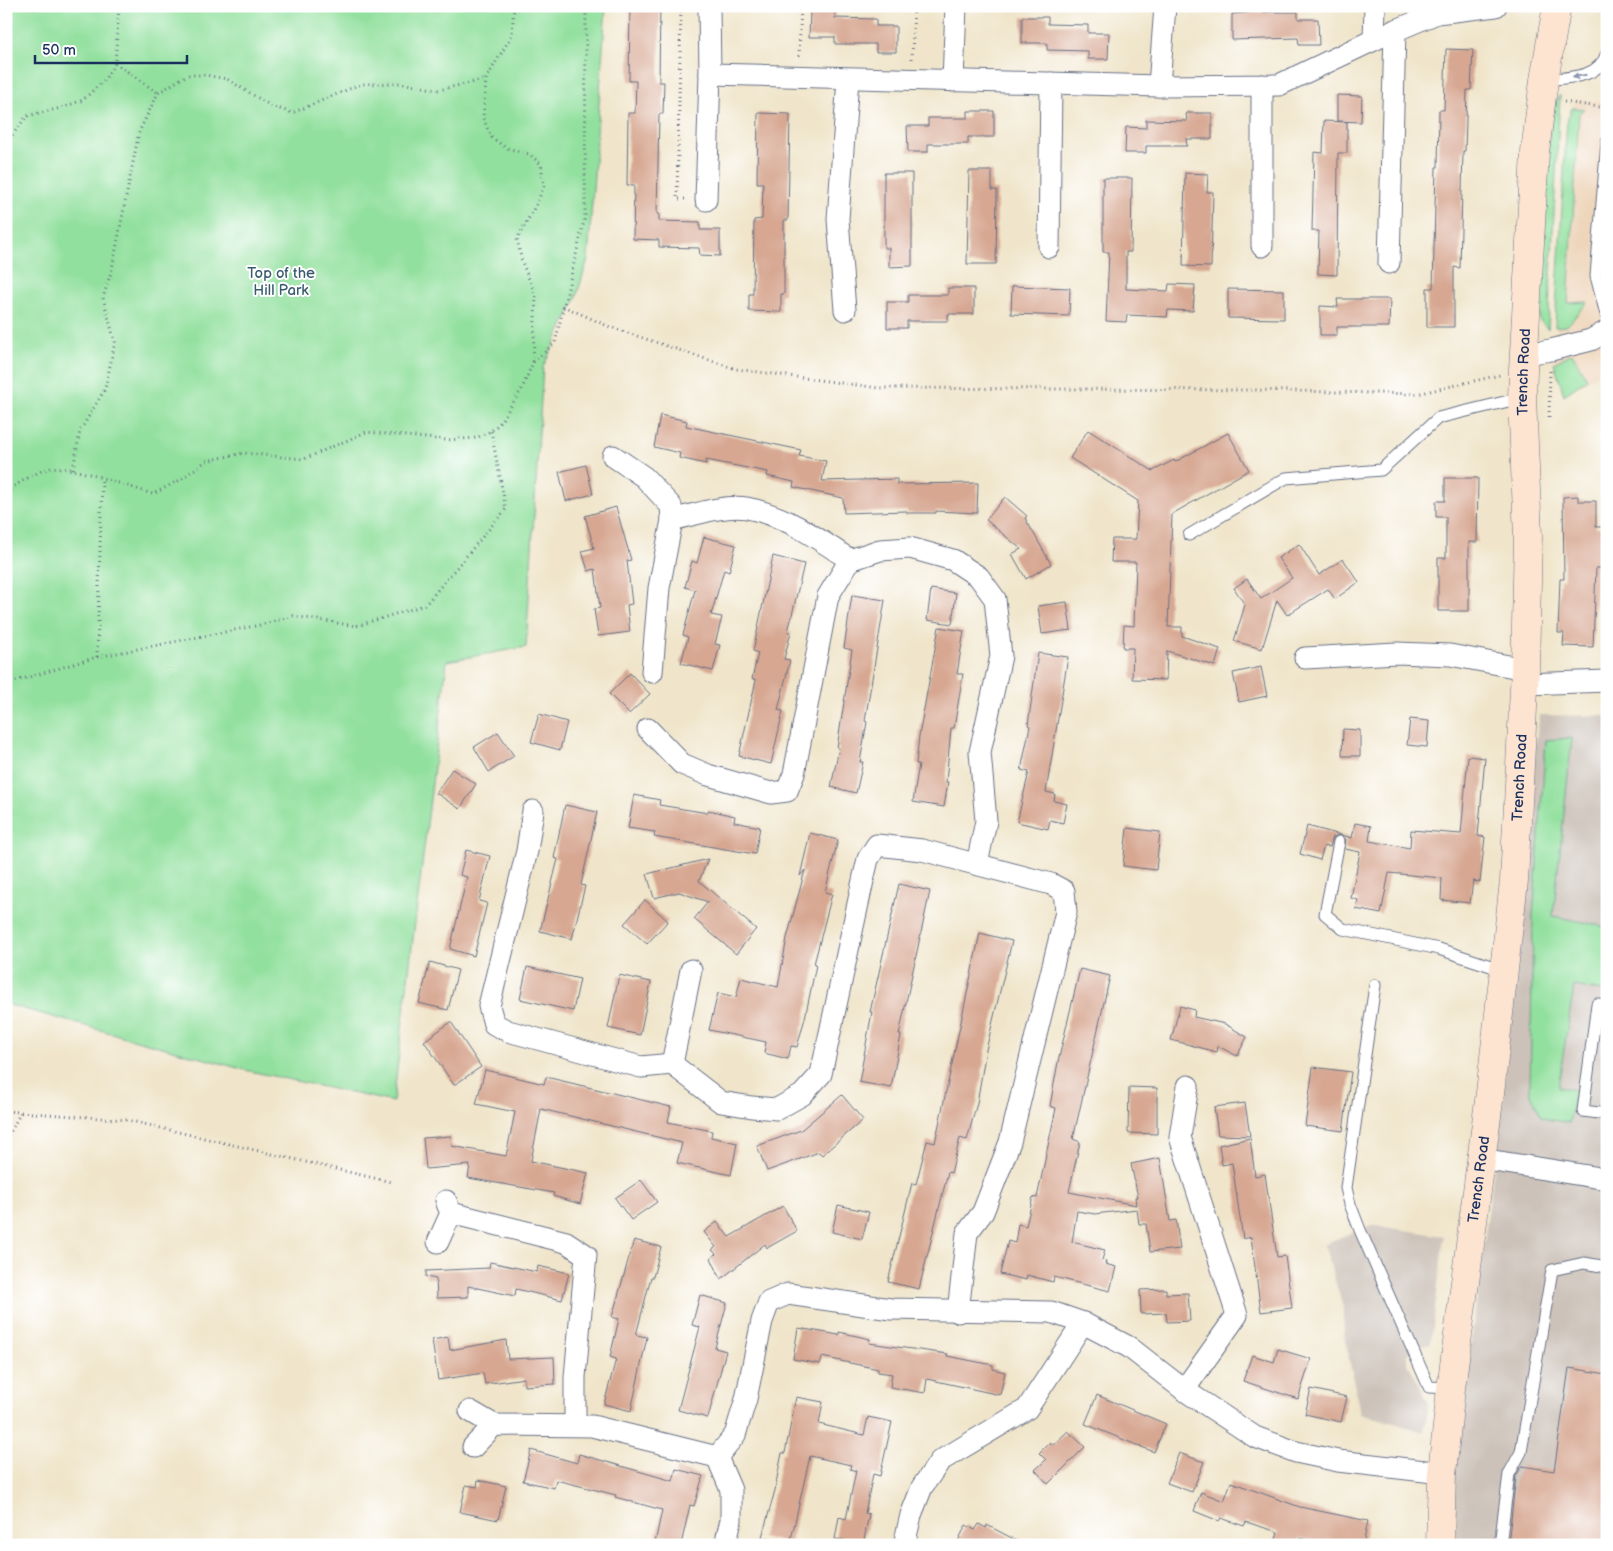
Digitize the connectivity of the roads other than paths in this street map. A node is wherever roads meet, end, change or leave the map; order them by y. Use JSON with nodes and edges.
{"nodes":[{"id":1,"x":709,"y":6,"type":"edge"},
{"id":2,"x":956,"y":6,"type":"edge"},
{"id":3,"x":1166,"y":6,"type":"edge"},
{"id":4,"x":1376,"y":6,"type":"edge"},
{"id":5,"x":1496,"y":6,"type":"edge"},
{"id":6,"x":1558,"y":6,"type":"edge"},
{"id":7,"x":1394,"y":30,"type":"junction"},
{"id":8,"x":1374,"y":40,"type":"junction"},
{"id":9,"x":1606,"y":55,"type":"edge"},
{"id":10,"x":710,"y":74,"type":"junction"},
{"id":11,"x":848,"y":79,"type":"junction"},
{"id":12,"x":1544,"y":80,"type":"junction"},
{"id":13,"x":953,"y":81,"type":"junction"},
{"id":14,"x":1051,"y":83,"type":"junction"},
{"id":15,"x":1262,"y":85,"type":"junction"},
{"id":16,"x":1159,"y":86,"type":"junction"},
{"id":17,"x":1607,"y":142,"type":"edge"},
{"id":18,"x":706,"y":200,"type":"road end"},
{"id":19,"x":1262,"y":246,"type":"dead end"},
{"id":20,"x":1049,"y":247,"type":"dead end"},
{"id":21,"x":1389,"y":263,"type":"dead end"},
{"id":22,"x":845,"y":310,"type":"dead end"},
{"id":23,"x":1606,"y":326,"type":"edge"},
{"id":24,"x":1524,"y":362,"type":"junction"},
{"id":25,"x":1522,"y":398,"type":"junction"},
{"id":26,"x":613,"y":456,"type":"dead end"},
{"id":27,"x":672,"y":520,"type":"junction"},
{"id":28,"x":1189,"y":535,"type":"dead end"},
{"id":29,"x":850,"y":560,"type":"junction"},
{"id":30,"x":1305,"y":658,"type":"dead end"},
{"id":31,"x":652,"y":672,"type":"dead end"},
{"id":32,"x":1525,"y":677,"type":"junction"},
{"id":33,"x":1607,"y":682,"type":"edge"},
{"id":34,"x":648,"y":729,"type":"dead end"},
{"id":35,"x":533,"y":811,"type":"dead end"},
{"id":36,"x":1339,"y":842,"type":"dead end"},
{"id":37,"x":977,"y":864,"type":"junction"},
{"id":38,"x":691,"y":970,"type":"dead end"},
{"id":39,"x":1504,"y":970,"type":"junction"},
{"id":40,"x":1375,"y":985,"type":"dead end"},
{"id":41,"x":1607,"y":1005,"type":"edge"},
{"id":42,"x":672,"y":1064,"type":"junction"},
{"id":43,"x":1188,"y":1086,"type":"dead end"},
{"id":44,"x":1607,"y":1114,"type":"edge"},
{"id":45,"x":1481,"y":1159,"type":"junction"},
{"id":46,"x":1607,"y":1179,"type":"edge"},
{"id":47,"x":438,"y":1242,"type":"dead end"},
{"id":48,"x":1607,"y":1267,"type":"edge"},
{"id":49,"x":958,"y":1312,"type":"junction"},
{"id":50,"x":1083,"y":1323,"type":"junction"},
{"id":51,"x":1451,"y":1388,"type":"junction"},
{"id":52,"x":1184,"y":1390,"type":"junction"},
{"id":53,"x":470,"y":1411,"type":"dead end"},
{"id":54,"x":494,"y":1425,"type":"junction"},
{"id":55,"x":575,"y":1425,"type":"junction"},
{"id":56,"x":473,"y":1447,"type":"dead end"},
{"id":57,"x":717,"y":1456,"type":"junction"},
{"id":58,"x":1442,"y":1472,"type":"junction"},
{"id":59,"x":725,"y":1545,"type":"edge"},
{"id":60,"x":904,"y":1545,"type":"edge"},
{"id":61,"x":1440,"y":1545,"type":"edge"},
{"id":62,"x":1500,"y":1545,"type":"edge"}],
"edges":[{"from":1,"to":10,"type":"street"},
{"from":2,"to":13,"type":"street"},
{"from":3,"to":16,"type":"street"},
{"from":4,"to":8,"type":"street"},
{"from":5,"to":7,"type":"street"},
{"from":6,"to":12,"type":"street","name":"Trench Road"},
{"from":7,"to":8,"type":"street"},
{"from":7,"to":21,"type":"street"},
{"from":8,"to":15,"type":"street"},
{"from":9,"to":12,"type":"lane","one_way":true},
{"from":10,"to":11,"type":"street"},
{"from":10,"to":18,"type":"street"},
{"from":11,"to":13,"type":"street"},
{"from":11,"to":22,"type":"street"},
{"from":12,"to":24,"type":"street","name":"Trench Road"},
{"from":13,"to":14,"type":"street"},
{"from":14,"to":16,"type":"street"},
{"from":14,"to":20,"type":"street"},
{"from":15,"to":16,"type":"street"},
{"from":15,"to":19,"type":"street"},
{"from":17,"to":23,"type":"lane"},
{"from":23,"to":24,"type":"street"},
{"from":24,"to":25,"type":"street","name":"Trench Road"},
{"from":25,"to":28,"type":"lane"},
{"from":25,"to":32,"type":"street","name":"Trench Road"},
{"from":26,"to":27,"type":"street"},
{"from":27,"to":29,"type":"street"},
{"from":27,"to":31,"type":"street"},
{"from":29,"to":34,"type":"street"},
{"from":29,"to":37,"type":"street"},
{"from":30,"to":32,"type":"street"},
{"from":32,"to":33,"type":"street"},
{"from":32,"to":39,"type":"street","name":"Trench Road"},
{"from":35,"to":42,"type":"street"},
{"from":36,"to":39,"type":"lane"},
{"from":37,"to":42,"type":"street"},
{"from":37,"to":49,"type":"street"},
{"from":38,"to":42,"type":"street"},
{"from":39,"to":45,"type":"street","name":"Trench Road"},
{"from":40,"to":51,"type":"lane"},
{"from":41,"to":44,"type":"lane"},
{"from":43,"to":52,"type":"street"},
{"from":45,"to":46,"type":"street"},
{"from":45,"to":51,"type":"street","name":"Trench Road"},
{"from":47,"to":55,"type":"street"},
{"from":48,"to":62,"type":"lane"},
{"from":49,"to":50,"type":"street"},
{"from":49,"to":57,"type":"street"},
{"from":50,"to":52,"type":"street"},
{"from":50,"to":60,"type":"street"},
{"from":51,"to":58,"type":"street","name":"Trench Road"},
{"from":52,"to":58,"type":"street"},
{"from":53,"to":54,"type":"street"},
{"from":54,"to":55,"type":"street"},
{"from":54,"to":56,"type":"street"},
{"from":55,"to":57,"type":"street"},
{"from":57,"to":59,"type":"street"},
{"from":58,"to":61,"type":"street","name":"Trench Road"}]}
